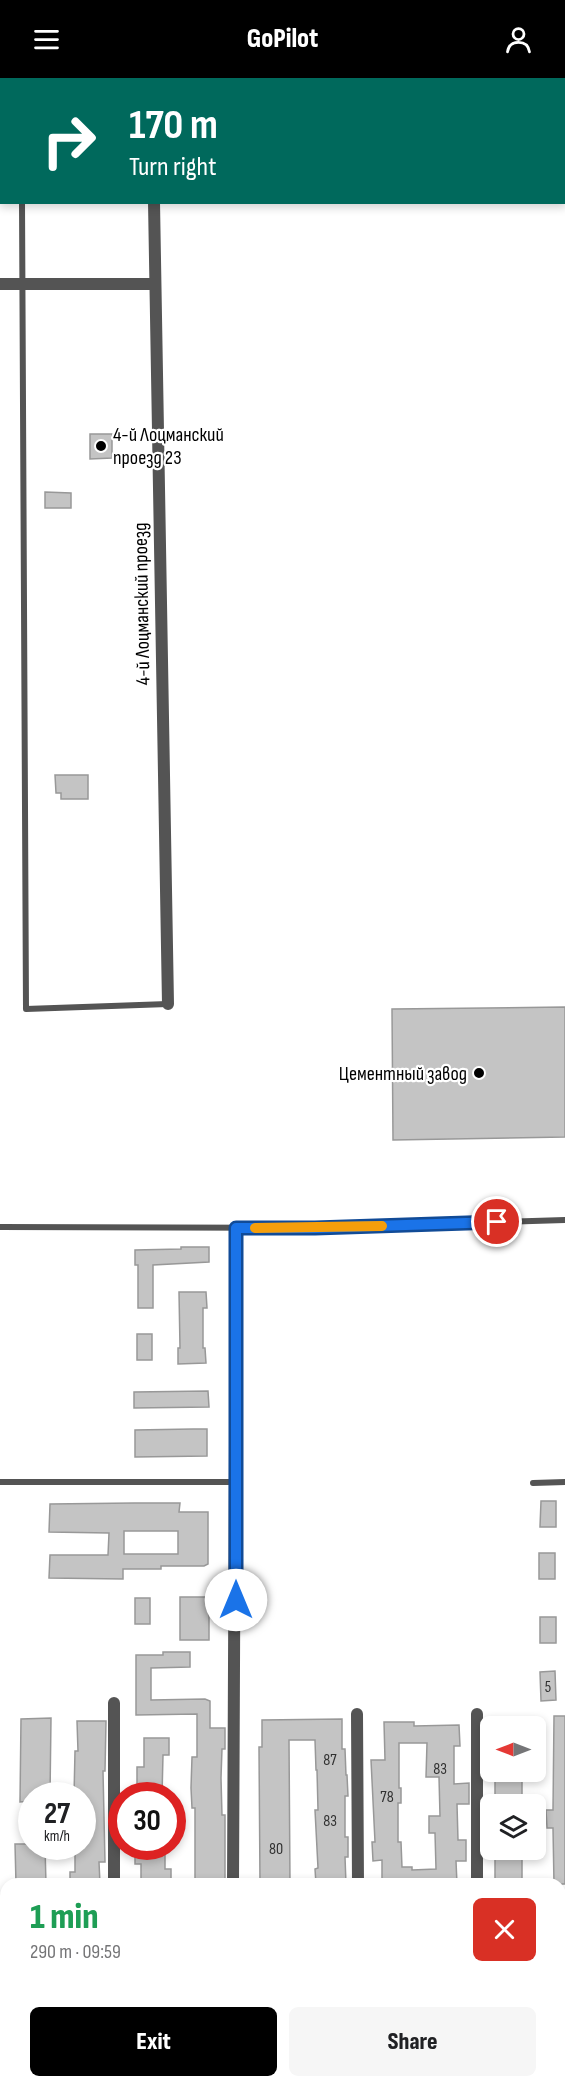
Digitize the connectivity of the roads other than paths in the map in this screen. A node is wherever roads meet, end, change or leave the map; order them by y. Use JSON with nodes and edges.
{"nodes":[{"id":1,"x":22,"y":204,"type":"edge"},
{"id":2,"x":154,"y":204,"type":"edge"},
{"id":3,"x":22,"y":283,"type":"junction"},
{"id":4,"x":0,"y":284,"type":"edge"},
{"id":5,"x":155,"y":284,"type":"junction"},
{"id":6,"x":168,"y":1004,"type":"joint"},
{"id":7,"x":565,"y":1220,"type":"edge"},
{"id":8,"x":0,"y":1226,"type":"edge"},
{"id":9,"x":236,"y":1228,"type":"junction"},
{"id":10,"x":0,"y":1482,"type":"edge"},
{"id":11,"x":236,"y":1482,"type":"junction"},
{"id":12,"x":565,"y":1482,"type":"edge"},
{"id":13,"x":533,"y":1483,"type":"dead end"},
{"id":14,"x":114,"y":1704,"type":"dead end"},
{"id":15,"x":357,"y":1714,"type":"dead end"},
{"id":16,"x":477,"y":1714,"type":"dead end"},
{"id":17,"x":114,"y":1878,"type":"edge"},
{"id":18,"x":233,"y":1878,"type":"edge"},
{"id":19,"x":358,"y":1878,"type":"edge"},
{"id":20,"x":477,"y":1878,"type":"edge"}],
"edges":[{"from":1,"to":3,"type":"lane"},
{"from":2,"to":5,"type":"street","name":"4-й Лоцманский проезд"},
{"from":3,"to":4,"type":"street"},
{"from":3,"to":5,"type":"street"},
{"from":3,"to":6,"type":"lane"},
{"from":5,"to":6,"type":"street","name":"4-й Лоцманский проезд"},
{"from":7,"to":9,"type":"lane"},
{"from":8,"to":9,"type":"lane"},
{"from":9,"to":11,"type":"street"},
{"from":10,"to":11,"type":"lane"},
{"from":11,"to":18,"type":"street"},
{"from":12,"to":13,"type":"lane"},
{"from":14,"to":17,"type":"street"},
{"from":15,"to":19,"type":"street"},
{"from":16,"to":20,"type":"street"}]}
